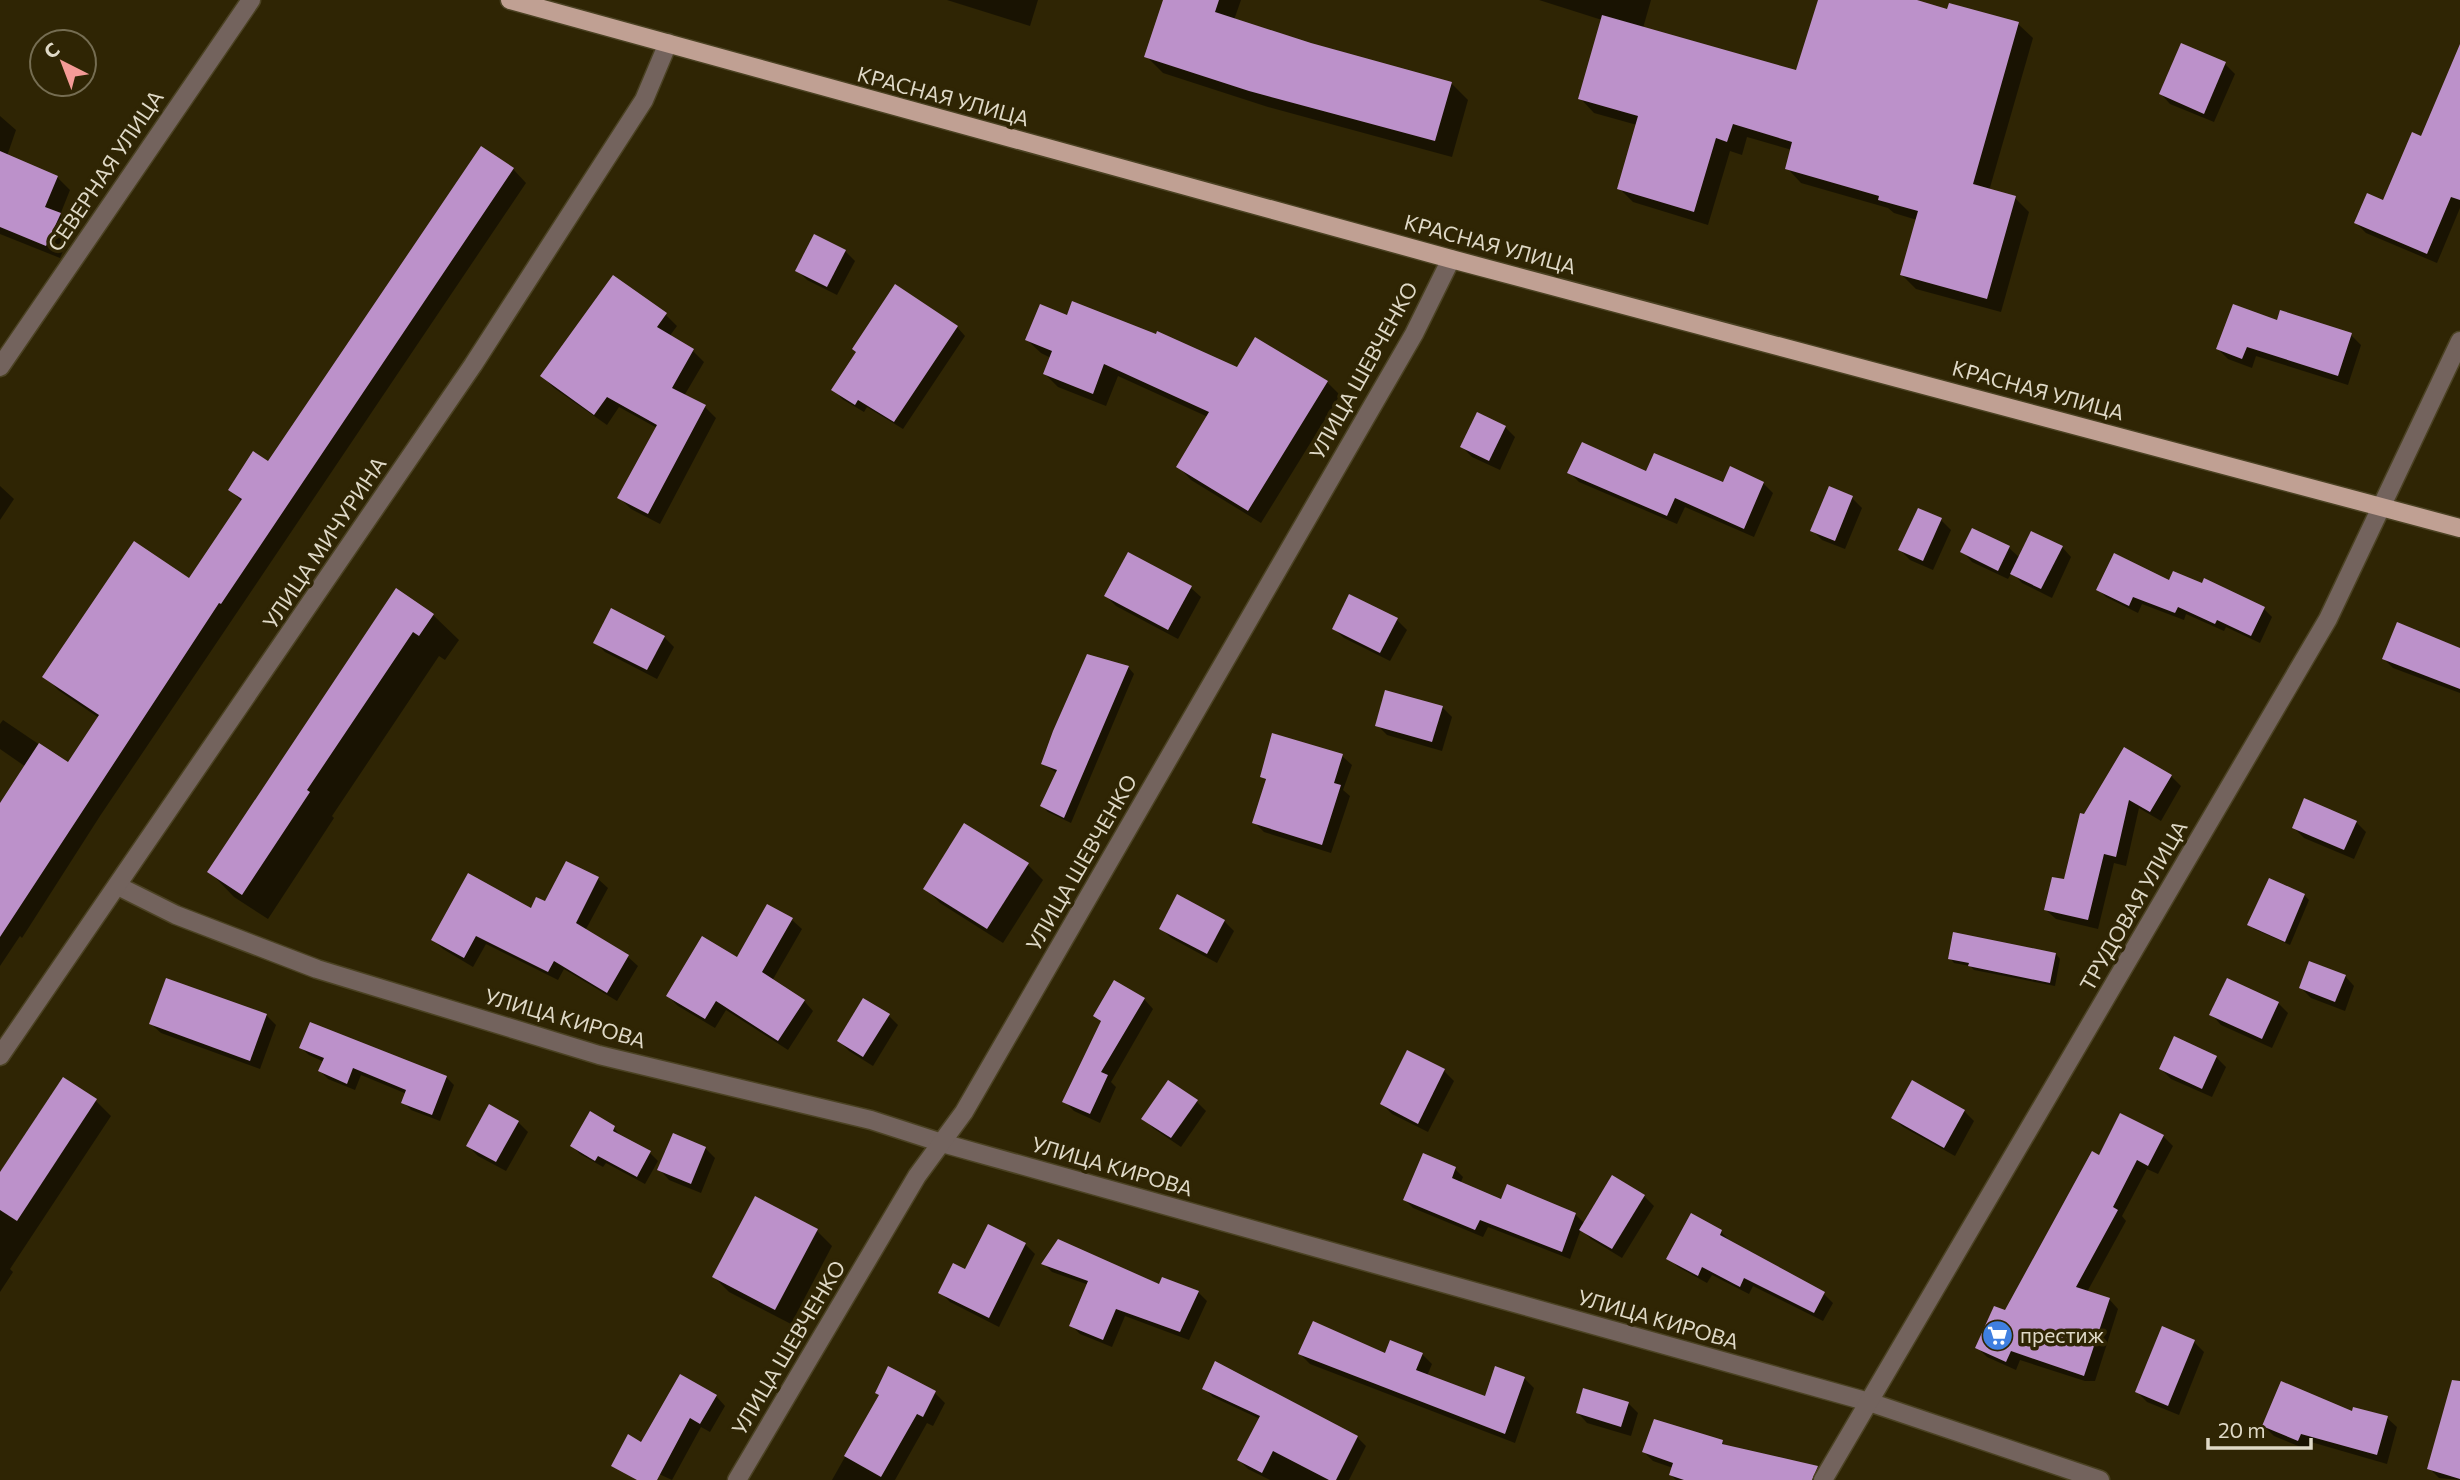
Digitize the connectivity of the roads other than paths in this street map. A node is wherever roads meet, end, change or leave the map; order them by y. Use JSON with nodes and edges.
{"nodes":[{"id":1,"x":251,"y":0,"type":"edge"},
{"id":2,"x":510,"y":0,"type":"edge"},
{"id":3,"x":668,"y":43,"type":"junction"},
{"id":4,"x":1451,"y":259,"type":"junction"},
{"id":5,"x":2460,"y":341,"type":"edge"},
{"id":6,"x":0,"y":367,"type":"edge"},
{"id":7,"x":2382,"y":506,"type":"junction"},
{"id":8,"x":2460,"y":528,"type":"edge"},
{"id":9,"x":118,"y":886,"type":"junction"},
{"id":10,"x":0,"y":1056,"type":"edge"},
{"id":11,"x":942,"y":1143,"type":"junction"},
{"id":12,"x":1869,"y":1402,"type":"junction"},
{"id":13,"x":737,"y":1480,"type":"edge"},
{"id":14,"x":1823,"y":1480,"type":"edge"},
{"id":15,"x":2100,"y":1480,"type":"edge"}],
"edges":[{"from":1,"to":6,"type":"street","name":"СЕВЕРНАЯ УЛИЦА"},
{"from":2,"to":3,"type":"main road","name":"КРАСНАЯ УЛИЦА"},
{"from":3,"to":4,"type":"main road","name":"КРАСНАЯ УЛИЦА"},
{"from":3,"to":9,"type":"street","name":"УЛИЦА МИЧУРИНА"},
{"from":4,"to":7,"type":"main road","name":"КРАСНАЯ УЛИЦА"},
{"from":4,"to":11,"type":"street","name":"УЛИЦА ШЕВЧЕНКО"},
{"from":5,"to":7,"type":"street","name":"ТРУДОВАЯ УЛИЦА"},
{"from":7,"to":8,"type":"main road","name":"КРАСНАЯ УЛИЦА"},
{"from":7,"to":12,"type":"street","name":"ТРУДОВАЯ УЛИЦА"},
{"from":9,"to":10,"type":"street","name":"УЛИЦА МИЧУРИНА"},
{"from":9,"to":11,"type":"street","name":"УЛИЦА КИРОВА"},
{"from":11,"to":12,"type":"street","name":"УЛИЦА КИРОВА"},
{"from":11,"to":13,"type":"street","name":"УЛИЦА ШЕВЧЕНКО"},
{"from":12,"to":14,"type":"street","name":"ТРУДОВАЯ УЛИЦА"},
{"from":12,"to":15,"type":"street","name":"УЛИЦА КИРОВА"}]}
